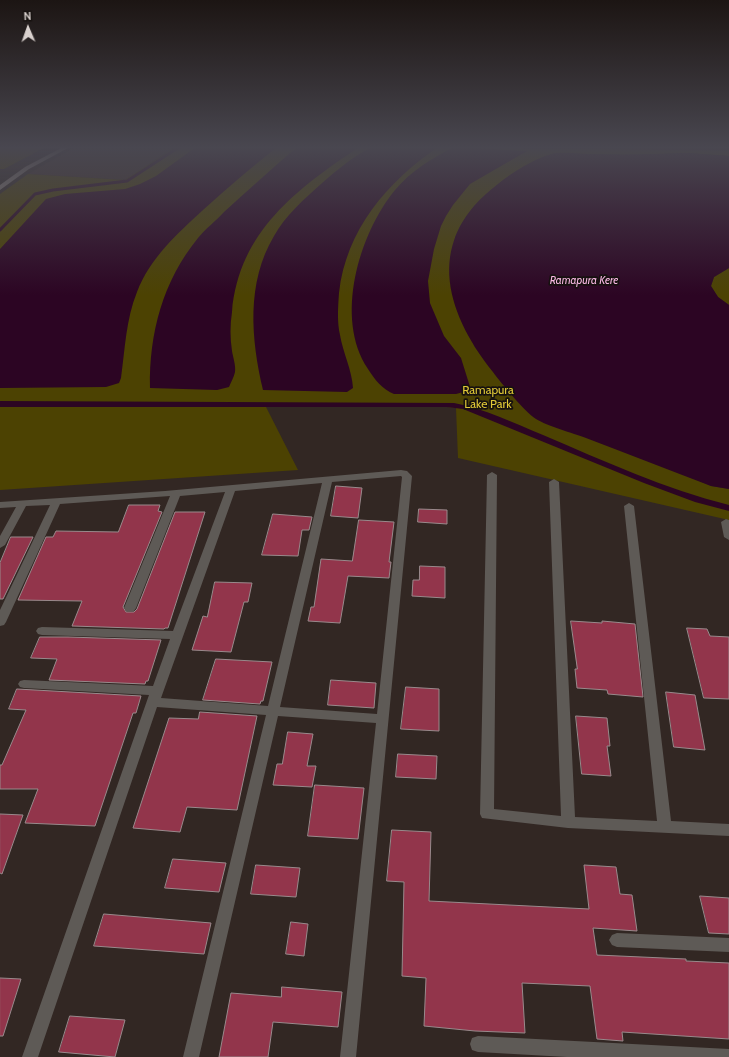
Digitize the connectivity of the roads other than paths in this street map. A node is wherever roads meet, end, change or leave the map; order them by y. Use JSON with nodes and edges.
{"nodes":[{"id":1,"x":492,"y":475,"type":"dead end"},
{"id":2,"x":328,"y":480,"type":"junction"},
{"id":3,"x":554,"y":482,"type":"dead end"},
{"id":4,"x":231,"y":488,"type":"junction"},
{"id":5,"x":176,"y":493,"type":"junction"},
{"id":6,"x":57,"y":501,"type":"junction"},
{"id":7,"x":22,"y":504,"type":"junction"},
{"id":8,"x":0,"y":505,"type":"edge"},
{"id":9,"x":629,"y":506,"type":"dead end"},
{"id":10,"x":726,"y":522,"type":"dead end"},
{"id":11,"x":729,"y":537,"type":"edge"},
{"id":12,"x":0,"y":545,"type":"edge"},
{"id":13,"x":130,"y":608,"type":"dead end"},
{"id":14,"x":0,"y":622,"type":"edge"},
{"id":15,"x":42,"y":631,"type":"dead end"},
{"id":16,"x":177,"y":635,"type":"junction"},
{"id":17,"x":24,"y":684,"type":"dead end"},
{"id":18,"x":155,"y":696,"type":"junction"},
{"id":19,"x":272,"y":710,"type":"junction"},
{"id":20,"x":383,"y":719,"type":"junction"},
{"id":21,"x":568,"y":822,"type":"junction"},
{"id":22,"x":666,"y":827,"type":"junction"},
{"id":23,"x":729,"y":830,"type":"edge"},
{"id":24,"x":617,"y":940,"type":"dead end"},
{"id":25,"x":729,"y":945,"type":"edge"},
{"id":26,"x":478,"y":1044,"type":"dead end"},
{"id":27,"x":30,"y":1057,"type":"edge"},
{"id":28,"x":191,"y":1057,"type":"edge"},
{"id":29,"x":348,"y":1057,"type":"edge"},
{"id":30,"x":729,"y":1057,"type":"edge"}],
"edges":[{"from":1,"to":21,"type":"street"},
{"from":2,"to":4,"type":"street"},
{"from":2,"to":19,"type":"street"},
{"from":2,"to":20,"type":"street"},
{"from":3,"to":21,"type":"street"},
{"from":4,"to":5,"type":"street"},
{"from":4,"to":16,"type":"street"},
{"from":5,"to":6,"type":"street"},
{"from":5,"to":13,"type":"street"},
{"from":6,"to":7,"type":"street"},
{"from":6,"to":14,"type":"street"},
{"from":7,"to":8,"type":"street"},
{"from":7,"to":12,"type":"street"},
{"from":9,"to":22,"type":"street"},
{"from":10,"to":11,"type":"street"},
{"from":15,"to":16,"type":"street"},
{"from":16,"to":18,"type":"street"},
{"from":17,"to":18,"type":"street"},
{"from":18,"to":19,"type":"street"},
{"from":18,"to":27,"type":"street"},
{"from":19,"to":20,"type":"street"},
{"from":19,"to":28,"type":"street"},
{"from":20,"to":29,"type":"street"},
{"from":21,"to":22,"type":"street"},
{"from":22,"to":23,"type":"street"},
{"from":24,"to":25,"type":"street"},
{"from":26,"to":30,"type":"street"}]}
